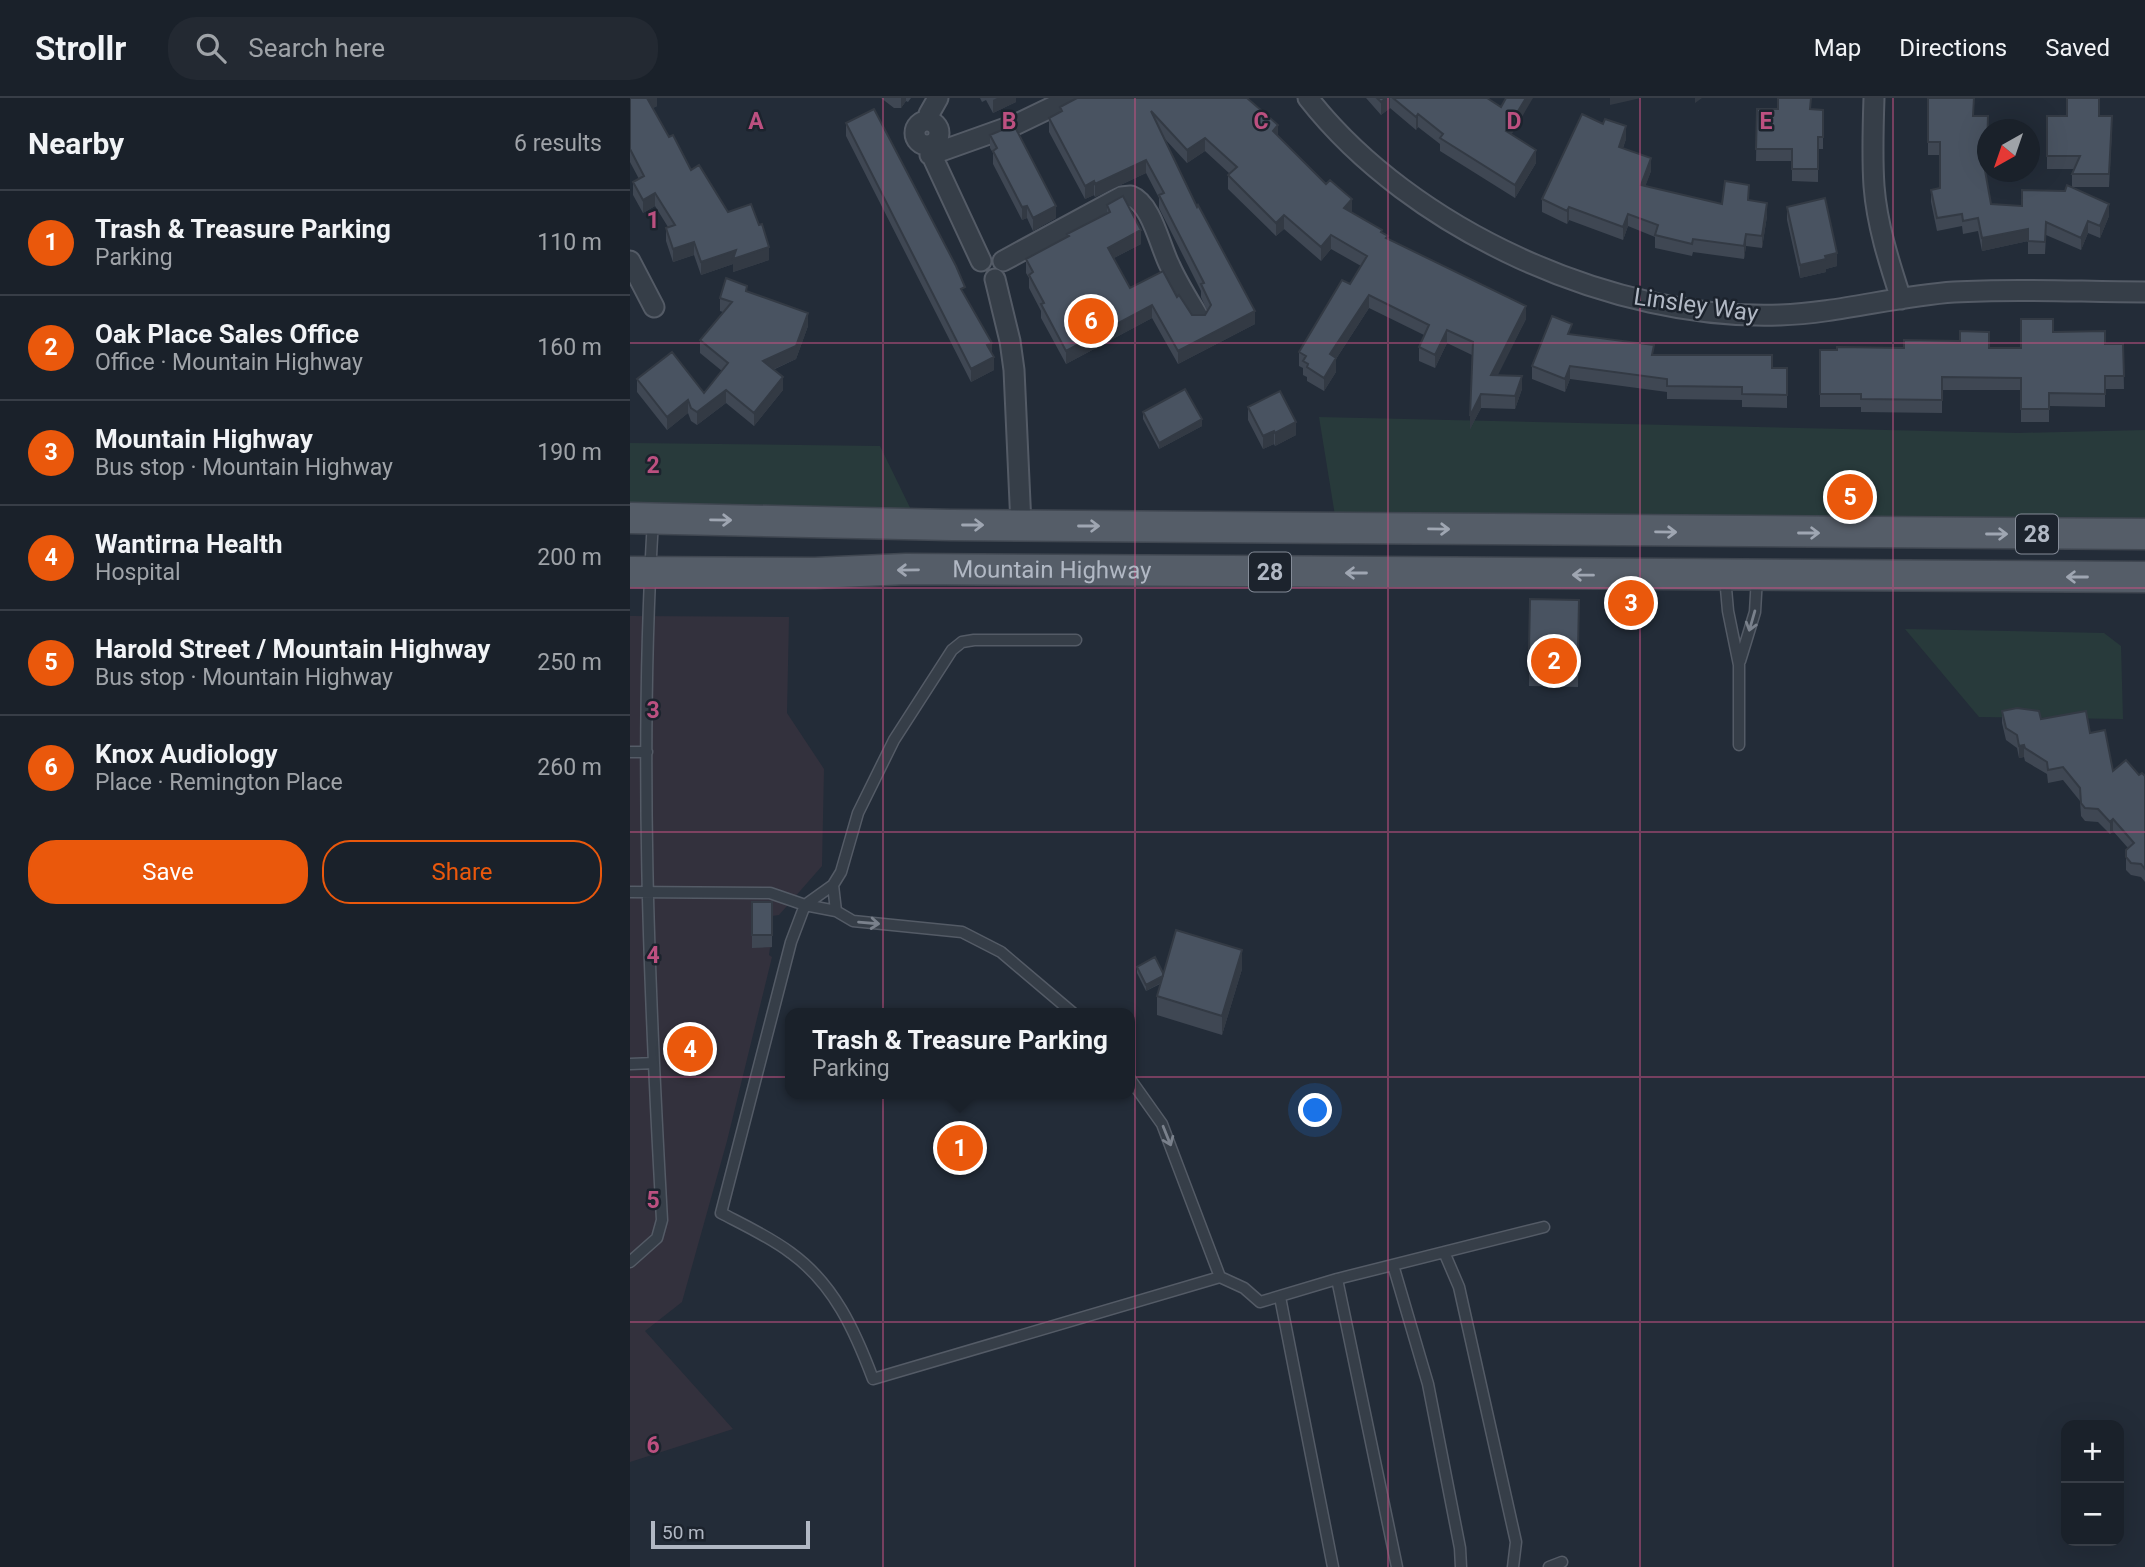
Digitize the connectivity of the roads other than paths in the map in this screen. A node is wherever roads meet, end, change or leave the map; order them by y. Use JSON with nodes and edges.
{"nodes":[{"id":1,"x":938,"y":98,"type":"edge"},
{"id":2,"x":1071,"y":98,"type":"edge"},
{"id":3,"x":1308,"y":98,"type":"edge"},
{"id":4,"x":1874,"y":98,"type":"edge"},
{"id":5,"x":929,"y":150,"type":"junction"},
{"id":6,"x":630,"y":261,"type":"edge"},
{"id":7,"x":981,"y":261,"type":"junction"},
{"id":8,"x":1003,"y":261,"type":"junction"},
{"id":9,"x":995,"y":279,"type":"junction"},
{"id":10,"x":2145,"y":292,"type":"edge"},
{"id":11,"x":1901,"y":299,"type":"junction"},
{"id":12,"x":654,"y":307,"type":"dead end"},
{"id":13,"x":1199,"y":318,"type":"edge"},
{"id":14,"x":641,"y":518,"type":"edge"},
{"id":15,"x":1021,"y":525,"type":"junction"},
{"id":16,"x":1741,"y":533,"type":"junction"},
{"id":17,"x":2145,"y":534,"type":"edge"},
{"id":18,"x":640,"y":572,"type":"edge"},
{"id":19,"x":1725,"y":576,"type":"junction"},
{"id":20,"x":1757,"y":576,"type":"junction"},
{"id":21,"x":2145,"y":578,"type":"edge"},
{"id":22,"x":1076,"y":639,"type":"dead end"},
{"id":23,"x":1738,"y":665,"type":"junction"},
{"id":24,"x":1739,"y":746,"type":"dead end"},
{"id":25,"x":630,"y":752,"type":"edge"},
{"id":26,"x":647,"y":752,"type":"junction"},
{"id":27,"x":833,"y":885,"type":"junction"},
{"id":28,"x":630,"y":891,"type":"edge"},
{"id":29,"x":648,"y":892,"type":"junction"},
{"id":30,"x":805,"y":905,"type":"junction"},
{"id":31,"x":835,"y":911,"type":"junction"},
{"id":32,"x":1067,"y":1008,"type":"edge"},
{"id":33,"x":654,"y":1063,"type":"junction"},
{"id":34,"x":630,"y":1064,"type":"edge"},
{"id":35,"x":1135,"y":1086,"type":"edge"},
{"id":36,"x":1544,"y":1227,"type":"dead end"},
{"id":37,"x":1444,"y":1252,"type":"junction"},
{"id":38,"x":630,"y":1262,"type":"edge"},
{"id":39,"x":1394,"y":1265,"type":"junction"},
{"id":40,"x":1220,"y":1277,"type":"junction"},
{"id":41,"x":1337,"y":1279,"type":"junction"},
{"id":42,"x":1280,"y":1297,"type":"junction"},
{"id":43,"x":1562,"y":1562,"type":"dead end"},
{"id":44,"x":1334,"y":1567,"type":"edge"},
{"id":45,"x":1397,"y":1567,"type":"edge"},
{"id":46,"x":1461,"y":1567,"type":"edge"},
{"id":47,"x":1513,"y":1567,"type":"edge"},
{"id":48,"x":1549,"y":1567,"type":"edge"}],
"edges":[{"from":1,"to":5,"type":"street"},
{"from":2,"to":5,"type":"street"},
{"from":3,"to":11,"type":"street","name":"Linsley Way"},
{"from":4,"to":11,"type":"street"},
{"from":5,"to":7,"type":"street"},
{"from":6,"to":12,"type":"street"},
{"from":7,"to":8,"type":"street"},
{"from":7,"to":9,"type":"street"},
{"from":8,"to":9,"type":"street"},
{"from":8,"to":13,"type":"street"},
{"from":9,"to":15,"type":"street"},
{"from":10,"to":11,"type":"street","name":"Linsley Way"},
{"from":14,"to":15,"type":"main road","name":"Mountain Highway","number":"28","one_way":true},
{"from":14,"to":18,"type":"lane"},
{"from":15,"to":16,"type":"main road","name":"Mountain Highway","number":"28","one_way":true},
{"from":16,"to":17,"type":"main road","name":"Mountain Highway","number":"28","one_way":true},
{"from":16,"to":19,"type":"main road"},
{"from":16,"to":20,"type":"main road"},
{"from":19,"to":18,"type":"main road","name":"Mountain Highway","number":"28","one_way":true},
{"from":18,"to":26,"type":"lane"},
{"from":19,"to":20,"type":"main road","name":"Mountain Highway","number":"28"},
{"from":19,"to":23,"type":"lane"},
{"from":21,"to":20,"type":"main road","name":"Mountain Highway","number":"28","one_way":true},
{"from":20,"to":23,"type":"lane","one_way":true},
{"from":22,"to":27,"type":"lane"},
{"from":23,"to":24,"type":"lane"},
{"from":25,"to":26,"type":"lane"},
{"from":26,"to":29,"type":"lane"},
{"from":27,"to":30,"type":"lane"},
{"from":27,"to":31,"type":"lane"},
{"from":28,"to":29,"type":"lane"},
{"from":29,"to":30,"type":"lane"},
{"from":29,"to":33,"type":"lane"},
{"from":30,"to":31,"type":"lane"},
{"from":30,"to":40,"type":"lane"},
{"from":31,"to":32,"type":"lane","one_way":true},
{"from":33,"to":34,"type":"lane"},
{"from":33,"to":38,"type":"lane"},
{"from":35,"to":40,"type":"lane","one_way":true},
{"from":36,"to":37,"type":"lane"},
{"from":37,"to":39,"type":"lane"},
{"from":37,"to":47,"type":"lane"},
{"from":39,"to":41,"type":"lane"},
{"from":39,"to":46,"type":"lane"},
{"from":40,"to":42,"type":"lane"},
{"from":41,"to":42,"type":"lane"},
{"from":41,"to":45,"type":"lane"},
{"from":42,"to":44,"type":"lane"},
{"from":43,"to":48,"type":"lane"}]}
